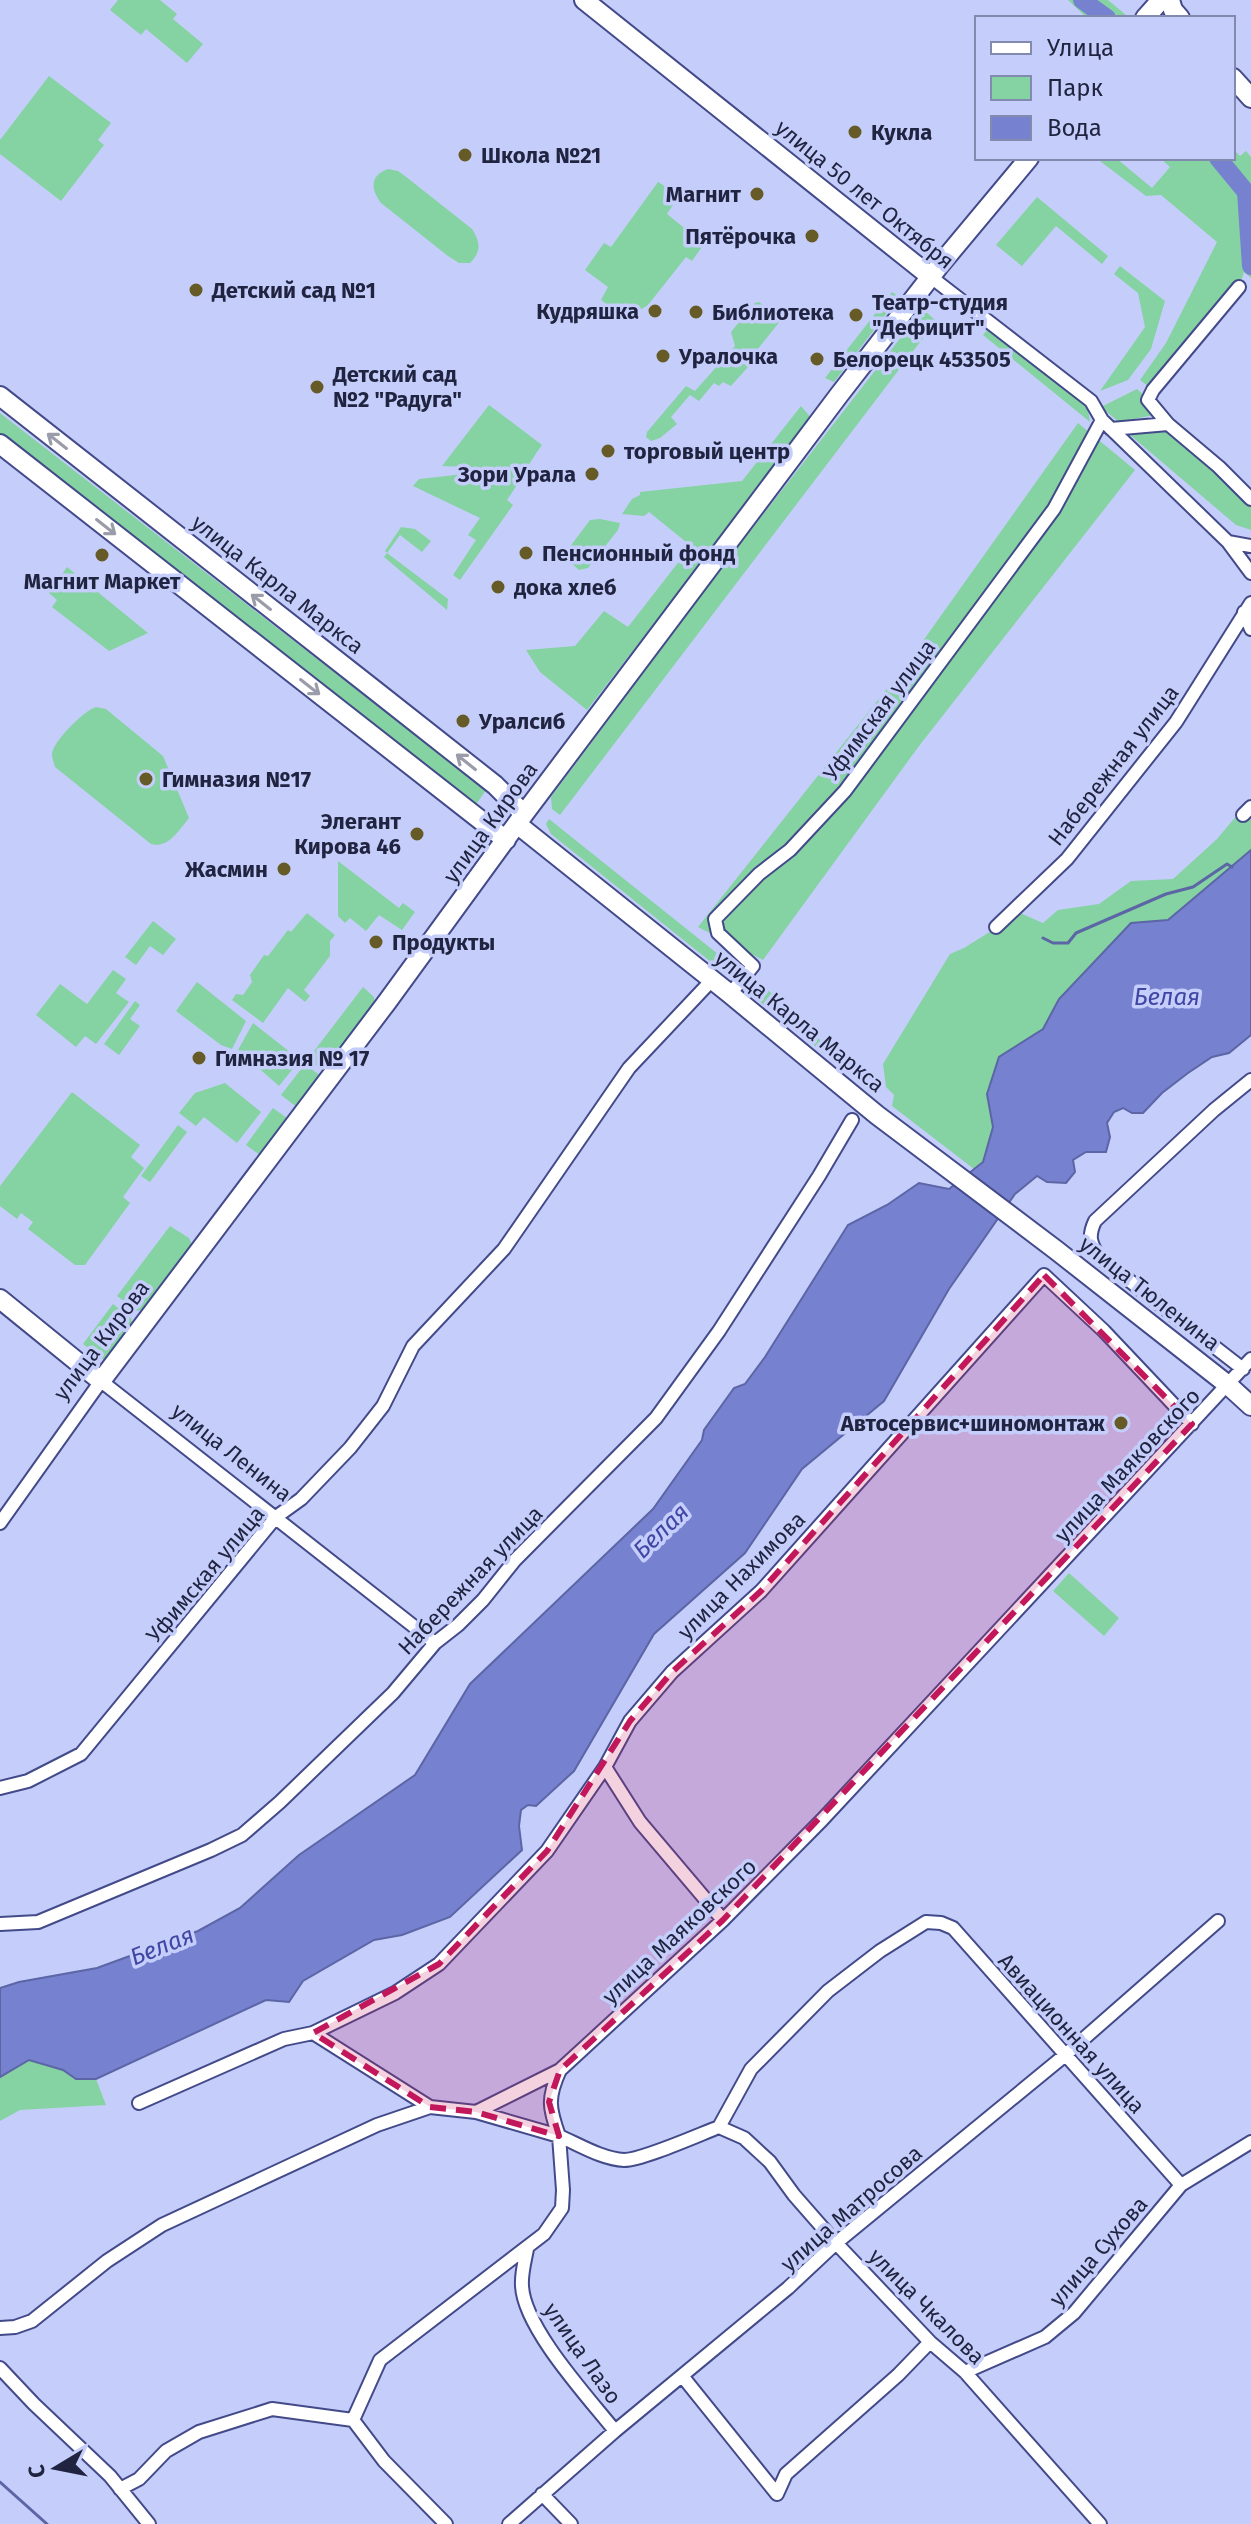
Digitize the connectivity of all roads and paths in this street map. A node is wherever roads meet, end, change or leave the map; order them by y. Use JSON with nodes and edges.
{"nodes":[{"id":1,"x":584,"y":0,"type":"edge"},
{"id":2,"x":1161,"y":0,"type":"edge"},
{"id":3,"x":1147,"y":16,"type":"edge"},
{"id":4,"x":1235,"y":80,"type":"edge"},
{"id":5,"x":1251,"y":98,"type":"edge"},
{"id":6,"x":1027,"y":160,"type":"edge"},
{"id":7,"x":931,"y":277,"type":"junction"},
{"id":8,"x":1239,"y":287,"type":"dead end"},
{"id":9,"x":0,"y":396,"type":"edge"},
{"id":10,"x":1106,"y":424,"type":"junction"},
{"id":11,"x":1168,"y":424,"type":"junction"},
{"id":12,"x":0,"y":444,"type":"edge"},
{"id":13,"x":1251,"y":499,"type":"edge"},
{"id":14,"x":1228,"y":542,"type":"junction"},
{"id":15,"x":1251,"y":546,"type":"edge"},
{"id":16,"x":1251,"y":573,"type":"edge"},
{"id":17,"x":1248,"y":607,"type":"edge"},
{"id":18,"x":1251,"y":629,"type":"edge"},
{"id":19,"x":521,"y":819,"type":"junction"},
{"id":20,"x":506,"y":840,"type":"junction"},
{"id":21,"x":996,"y":927,"type":"dead end"},
{"id":22,"x":712,"y":980,"type":"junction"},
{"id":23,"x":730,"y":994,"type":"junction"},
{"id":24,"x":1251,"y":1080,"type":"edge"},
{"id":25,"x":852,"y":1120,"type":"dead end"},
{"id":26,"x":1056,"y":1250,"type":"joint"},
{"id":27,"x":0,"y":1299,"type":"edge"},
{"id":28,"x":1247,"y":1364,"type":"edge"},
{"id":29,"x":101,"y":1381,"type":"junction"},
{"id":30,"x":1228,"y":1385,"type":"junction"},
{"id":31,"x":1251,"y":1406,"type":"edge"},
{"id":32,"x":1192,"y":1424,"type":"junction"},
{"id":33,"x":276,"y":1517,"type":"junction"},
{"id":34,"x":0,"y":1523,"type":"edge"},
{"id":35,"x":435,"y":1643,"type":"junction"},
{"id":36,"x":605,"y":1767,"type":"junction"},
{"id":37,"x":0,"y":1788,"type":"edge"},
{"id":38,"x":723,"y":1920,"type":"junction"},
{"id":39,"x":1218,"y":1921,"type":"dead end"},
{"id":40,"x":0,"y":1924,"type":"edge"},
{"id":41,"x":313,"y":2033,"type":"junction"},
{"id":42,"x":1064,"y":2056,"type":"junction"},
{"id":43,"x":560,"y":2070,"type":"junction"},
{"id":44,"x":139,"y":2103,"type":"dead end"},
{"id":45,"x":430,"y":2107,"type":"junction"},
{"id":46,"x":476,"y":2112,"type":"junction"},
{"id":47,"x":719,"y":2127,"type":"junction"},
{"id":48,"x":559,"y":2136,"type":"junction"},
{"id":49,"x":1251,"y":2142,"type":"edge"},
{"id":50,"x":1181,"y":2185,"type":"junction"},
{"id":51,"x":836,"y":2243,"type":"junction"},
{"id":52,"x":527,"y":2249,"type":"junction"},
{"id":53,"x":0,"y":2328,"type":"edge"},
{"id":54,"x":930,"y":2342,"type":"junction"},
{"id":55,"x":0,"y":2368,"type":"edge"},
{"id":56,"x":965,"y":2372,"type":"junction"},
{"id":57,"x":683,"y":2377,"type":"junction"},
{"id":58,"x":353,"y":2420,"type":"junction"},
{"id":59,"x":615,"y":2431,"type":"junction"},
{"id":60,"x":120,"y":2489,"type":"junction"},
{"id":61,"x":542,"y":2494,"type":"junction"},
{"id":62,"x":149,"y":2524,"type":"edge"},
{"id":63,"x":446,"y":2524,"type":"edge"},
{"id":64,"x":509,"y":2524,"type":"edge"},
{"id":65,"x":571,"y":2524,"type":"edge"},
{"id":66,"x":1100,"y":2524,"type":"edge"}],
"edges":[{"from":1,"to":7,"type":"main road","name":"улица 50 лет Октября"},
{"from":2,"to":3,"type":"main road"},
{"from":4,"to":5,"type":"main road"},
{"from":6,"to":7,"type":"main road","name":"улица Кирова"},
{"from":7,"to":10,"type":"street","name":"улица 50 лет Октября"},
{"from":7,"to":19,"type":"main road","name":"улица Кирова"},
{"from":8,"to":11,"type":"street"},
{"from":19,"to":9,"type":"main road","name":"улица Карла Маркса","one_way":true},
{"from":10,"to":11,"type":"street"},
{"from":10,"to":14,"type":"street","name":"улица 50 лет Октября"},
{"from":10,"to":23,"type":"street","name":"Уфимская улица"},
{"from":11,"to":13,"type":"street"},
{"from":12,"to":20,"type":"main road","one_way":true},
{"from":14,"to":15,"type":"street"},
{"from":14,"to":16,"type":"street","name":"улица 50 лет Октября"},
{"from":17,"to":18,"type":"street","name":"Набережная улица"},
{"from":17,"to":21,"type":"street","name":"Набережная улица"},
{"from":19,"to":20,"type":"main road","name":"улица Кирова"},
{"from":19,"to":22,"type":"main road","name":"улица Карла Маркса"},
{"from":20,"to":29,"type":"main road","name":"улица Кирова"},
{"from":22,"to":23,"type":"main road","name":"улица Карла Маркса"},
{"from":22,"to":33,"type":"street","name":"Уфимская улица"},
{"from":23,"to":26,"type":"main road","name":"улица Карла Маркса"},
{"from":24,"to":28,"type":"street"},
{"from":25,"to":35,"type":"street","name":"Набережная улица"},
{"from":26,"to":30,"type":"main road","name":"улица Тюленина"},
{"from":27,"to":29,"type":"main road","name":"улица Ленина"},
{"from":28,"to":30,"type":"street","name":"улица Маяковского"},
{"from":29,"to":33,"type":"street","name":"улица Ленина"},
{"from":29,"to":34,"type":"street","name":"улица Кирова"},
{"from":30,"to":31,"type":"main road","name":"улица Тюленина"},
{"from":30,"to":32,"type":"street","name":"улица Маяковского"},
{"from":32,"to":36,"type":"street","name":"улица Нахимова"},
{"from":32,"to":38,"type":"street","name":"улица Маяковского"},
{"from":33,"to":35,"type":"street","name":"улица Ленина"},
{"from":33,"to":37,"type":"street","name":"Уфимская улица"},
{"from":35,"to":40,"type":"street","name":"Набережная улица"},
{"from":36,"to":38,"type":"street"},
{"from":36,"to":41,"type":"street","name":"улица Нахимова"},
{"from":38,"to":43,"type":"street","name":"улица Маяковского"},
{"from":39,"to":42,"type":"street","name":"улица Матросова"},
{"from":41,"to":44,"type":"street","name":"улица Нахимова"},
{"from":41,"to":45,"type":"street"},
{"from":42,"to":47,"type":"street","name":"Авиационная улица"},
{"from":42,"to":50,"type":"street","name":"Авиационная улица"},
{"from":42,"to":51,"type":"street","name":"улица Матросова"},
{"from":43,"to":46,"type":"street","name":"улица Маяковского"},
{"from":43,"to":48,"type":"street"},
{"from":45,"to":46,"type":"street"},
{"from":45,"to":53,"type":"street"},
{"from":46,"to":48,"type":"street"},
{"from":47,"to":48,"type":"street"},
{"from":47,"to":51,"type":"street","name":"улица Чкалова"},
{"from":48,"to":52,"type":"street"},
{"from":49,"to":50,"type":"street","name":"улица Сухова"},
{"from":50,"to":56,"type":"street","name":"улица Сухова"},
{"from":51,"to":54,"type":"street","name":"улица Чкалова"},
{"from":51,"to":57,"type":"street","name":"улица Матросова"},
{"from":52,"to":58,"type":"street"},
{"from":52,"to":59,"type":"street","name":"улица Лазо"},
{"from":54,"to":56,"type":"street","name":"улица Чкалова"},
{"from":54,"to":57,"type":"street"},
{"from":55,"to":60,"type":"street"},
{"from":56,"to":66,"type":"street","name":"улица Чкалова"},
{"from":57,"to":59,"type":"street","name":"улица Матросова"},
{"from":58,"to":60,"type":"street"},
{"from":58,"to":63,"type":"street"},
{"from":59,"to":61,"type":"street","name":"улица Матросова"},
{"from":60,"to":62,"type":"street"},
{"from":61,"to":64,"type":"street","name":"улица Матросова"},
{"from":61,"to":65,"type":"street"}]}
